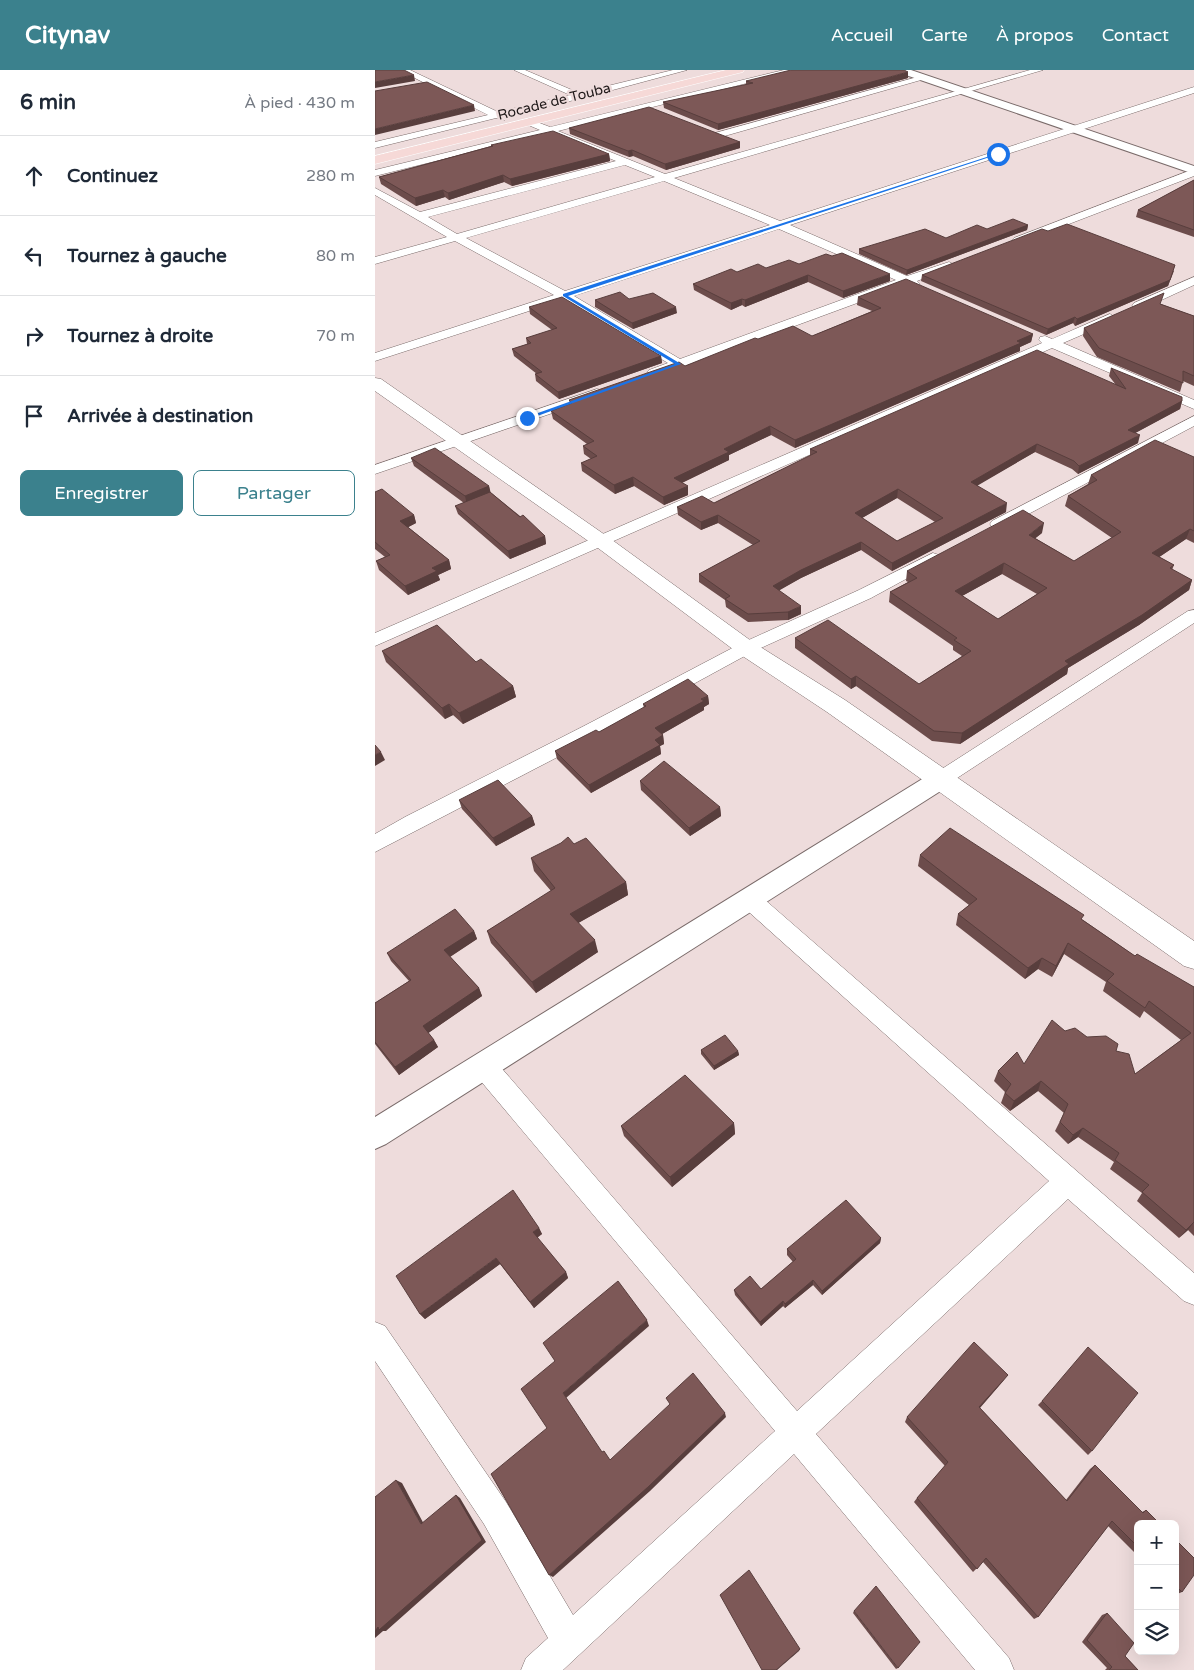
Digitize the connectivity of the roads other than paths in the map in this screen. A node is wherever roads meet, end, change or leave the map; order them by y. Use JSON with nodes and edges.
{"nodes":[{"id":1,"x":403,"y":70,"type":"edge"},
{"id":2,"x":518,"y":70,"type":"edge"},
{"id":3,"x":649,"y":70,"type":"edge"},
{"id":4,"x":683,"y":70,"type":"edge"},
{"id":5,"x":739,"y":70,"type":"edge"},
{"id":6,"x":794,"y":70,"type":"edge"},
{"id":7,"x":1039,"y":70,"type":"edge"},
{"id":8,"x":905,"y":72,"type":"edge"},
{"id":9,"x":923,"y":74,"type":"edge"},
{"id":10,"x":662,"y":75,"type":"junction"},
{"id":11,"x":428,"y":83,"type":"junction"},
{"id":12,"x":683,"y":84,"type":"junction"},
{"id":13,"x":410,"y":86,"type":"edge"},
{"id":14,"x":1194,"y":90,"type":"edge"},
{"id":15,"x":964,"y":92,"type":"junction"},
{"id":16,"x":578,"y":95,"type":"junction"},
{"id":17,"x":627,"y":98,"type":"junction"},
{"id":18,"x":602,"y":104,"type":"junction"},
{"id":19,"x":645,"y":106,"type":"junction"},
{"id":20,"x":663,"y":113,"type":"edge"},
{"id":21,"x":497,"y":116,"type":"junction"},
{"id":22,"x":523,"y":124,"type":"junction"},
{"id":23,"x":1073,"y":129,"type":"junction"},
{"id":24,"x":551,"y":131,"type":"junction"},
{"id":25,"x":375,"y":145,"type":"edge"},
{"id":26,"x":756,"y":151,"type":"junction"},
{"id":27,"x":375,"y":160,"type":"edge"},
{"id":28,"x":625,"y":162,"type":"junction"},
{"id":29,"x":1194,"y":171,"type":"edge"},
{"id":30,"x":375,"y":172,"type":"edge"},
{"id":31,"x":663,"y":178,"type":"junction"},
{"id":32,"x":375,"y":191,"type":"edge"},
{"id":33,"x":419,"y":216,"type":"junction"},
{"id":34,"x":782,"y":226,"type":"junction"},
{"id":35,"x":455,"y":238,"type":"junction"},
{"id":36,"x":1004,"y":245,"type":"edge"},
{"id":37,"x":375,"y":260,"type":"edge"},
{"id":38,"x":960,"y":261,"type":"edge"},
{"id":39,"x":907,"y":281,"type":"junction"},
{"id":40,"x":1194,"y":281,"type":"edge"},
{"id":41,"x":923,"y":288,"type":"edge"},
{"id":42,"x":564,"y":295,"type":"junction"},
{"id":43,"x":1034,"y":336,"type":"edge"},
{"id":44,"x":1053,"y":343,"type":"junction"},
{"id":45,"x":375,"y":357,"type":"edge"},
{"id":46,"x":679,"y":364,"type":"junction"},
{"id":47,"x":642,"y":377,"type":"edge"},
{"id":48,"x":375,"y":383,"type":"edge"},
{"id":49,"x":605,"y":390,"type":"edge"},
{"id":50,"x":1194,"y":405,"type":"edge"},
{"id":51,"x":1194,"y":420,"type":"edge"},
{"id":52,"x":459,"y":442,"type":"junction"},
{"id":53,"x":375,"y":470,"type":"edge"},
{"id":54,"x":983,"y":531,"type":"edge"},
{"id":55,"x":601,"y":541,"type":"junction"},
{"id":56,"x":950,"y":549,"type":"edge"},
{"id":57,"x":1194,"y":615,"type":"edge"},
{"id":58,"x":375,"y":640,"type":"edge"},
{"id":59,"x":746,"y":648,"type":"junction"},
{"id":60,"x":941,"y":779,"type":"junction"},
{"id":61,"x":375,"y":844,"type":"edge"},
{"id":62,"x":749,"y":899,"type":"junction"},
{"id":63,"x":1194,"y":956,"type":"edge"},
{"id":64,"x":483,"y":1065,"type":"junction"},
{"id":65,"x":375,"y":1134,"type":"edge"},
{"id":66,"x":1067,"y":1182,"type":"junction"},
{"id":67,"x":1194,"y":1291,"type":"edge"},
{"id":68,"x":375,"y":1336,"type":"edge"},
{"id":69,"x":795,"y":1433,"type":"junction"},
{"id":70,"x":569,"y":1641,"type":"junction"},
{"id":71,"x":538,"y":1670,"type":"edge"},
{"id":72,"x":997,"y":1670,"type":"edge"}],
"edges":[{"from":1,"to":11,"type":"street"},
{"from":2,"to":16,"type":"street"},
{"from":3,"to":10,"type":"street"},
{"from":4,"to":10,"type":"street"},
{"from":5,"to":12,"type":"main road","name":"Rocade de Touba"},
{"from":6,"to":19,"type":"street"},
{"from":7,"to":15,"type":"street"},
{"from":8,"to":9,"type":"street"},
{"from":9,"to":15,"type":"street"},
{"from":9,"to":26,"type":"street"},
{"from":10,"to":12,"type":"street"},
{"from":10,"to":16,"type":"street"},
{"from":11,"to":13,"type":"street"},
{"from":11,"to":21,"type":"street"},
{"from":12,"to":17,"type":"main road","name":"Rocade de Touba"},
{"from":14,"to":23,"type":"street"},
{"from":15,"to":23,"type":"street"},
{"from":15,"to":26,"type":"street"},
{"from":16,"to":18,"type":"street"},
{"from":16,"to":21,"type":"street"},
{"from":17,"to":18,"type":"main road","name":"Rocade de Touba"},
{"from":17,"to":19,"type":"street"},
{"from":18,"to":22,"type":"main road","name":"Rocade de Touba"},
{"from":19,"to":20,"type":"street"},
{"from":19,"to":24,"type":"street"},
{"from":21,"to":22,"type":"street"},
{"from":21,"to":25,"type":"street"},
{"from":22,"to":24,"type":"street"},
{"from":22,"to":27,"type":"main road","name":"Rocade de Touba"},
{"from":23,"to":29,"type":"street"},
{"from":23,"to":34,"type":"street"},
{"from":24,"to":28,"type":"street"},
{"from":24,"to":30,"type":"street"},
{"from":26,"to":31,"type":"street"},
{"from":28,"to":31,"type":"street"},
{"from":28,"to":33,"type":"street"},
{"from":29,"to":36,"type":"street"},
{"from":31,"to":34,"type":"street"},
{"from":31,"to":35,"type":"street"},
{"from":32,"to":33,"type":"street"},
{"from":33,"to":35,"type":"street"},
{"from":34,"to":39,"type":"street"},
{"from":34,"to":42,"type":"street"},
{"from":35,"to":37,"type":"street"},
{"from":35,"to":42,"type":"street"},
{"from":38,"to":39,"type":"street"},
{"from":39,"to":41,"type":"street"},
{"from":39,"to":46,"type":"street"},
{"from":40,"to":44,"type":"street"},
{"from":42,"to":45,"type":"street"},
{"from":42,"to":46,"type":"street"},
{"from":43,"to":44,"type":"street"},
{"from":44,"to":50,"type":"street"},
{"from":44,"to":55,"type":"street"},
{"from":46,"to":47,"type":"street"},
{"from":48,"to":52,"type":"main road"},
{"from":49,"to":52,"type":"street"},
{"from":51,"to":54,"type":"street"},
{"from":52,"to":53,"type":"street"},
{"from":52,"to":55,"type":"main road"},
{"from":55,"to":58,"type":"street"},
{"from":55,"to":59,"type":"main road"},
{"from":56,"to":59,"type":"street"},
{"from":57,"to":60,"type":"street"},
{"from":59,"to":60,"type":"main road"},
{"from":59,"to":61,"type":"street"},
{"from":60,"to":62,"type":"street"},
{"from":60,"to":63,"type":"main road"},
{"from":62,"to":64,"type":"street"},
{"from":62,"to":66,"type":"street"},
{"from":64,"to":65,"type":"street"},
{"from":64,"to":69,"type":"street"},
{"from":66,"to":67,"type":"street"},
{"from":66,"to":69,"type":"street"},
{"from":68,"to":70,"type":"street"},
{"from":69,"to":70,"type":"street"},
{"from":69,"to":72,"type":"street"},
{"from":70,"to":71,"type":"street"}]}
